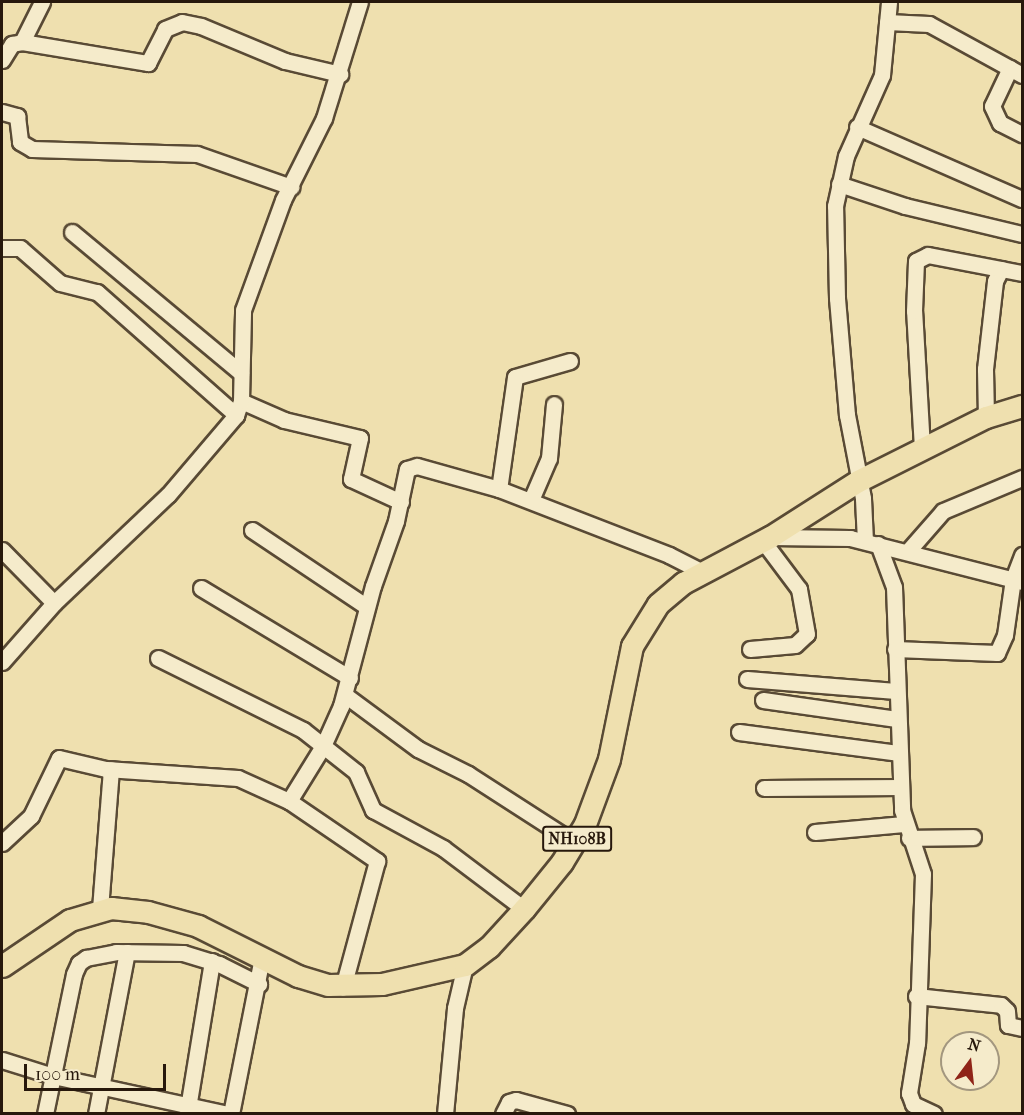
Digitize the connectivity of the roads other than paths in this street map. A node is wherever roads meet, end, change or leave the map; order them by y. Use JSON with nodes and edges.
{"nodes":[{"id":1,"x":42,"y":2,"type":"edge"},
{"id":2,"x":360,"y":2,"type":"edge"},
{"id":3,"x":890,"y":2,"type":"edge"},
{"id":4,"x":887,"y":22,"type":"junction"},
{"id":5,"x":22,"y":42,"type":"junction"},
{"id":6,"x":2,"y":60,"type":"edge"},
{"id":7,"x":1016,"y":72,"type":"edge"},
{"id":8,"x":340,"y":74,"type":"junction"},
{"id":9,"x":2,"y":112,"type":"edge"},
{"id":10,"x":857,"y":127,"type":"junction"},
{"id":11,"x":1023,"y":134,"type":"edge"},
{"id":12,"x":839,"y":184,"type":"junction"},
{"id":13,"x":291,"y":187,"type":"junction"},
{"id":14,"x":1023,"y":199,"type":"edge"},
{"id":15,"x":72,"y":232,"type":"dead end"},
{"id":16,"x":1023,"y":234,"type":"edge"},
{"id":17,"x":2,"y":248,"type":"edge"},
{"id":18,"x":1001,"y":269,"type":"junction"},
{"id":19,"x":1023,"y":273,"type":"edge"},
{"id":20,"x":570,"y":361,"type":"dead end"},
{"id":21,"x":241,"y":373,"type":"junction"},
{"id":22,"x":554,"y":404,"type":"dead end"},
{"id":23,"x":1023,"y":406,"type":"edge"},
{"id":24,"x":238,"y":408,"type":"junction"},
{"id":25,"x":986,"y":417,"type":"junction"},
{"id":26,"x":922,"y":448,"type":"junction"},
{"id":27,"x":1023,"y":478,"type":"edge"},
{"id":28,"x":858,"y":481,"type":"junction"},
{"id":29,"x":499,"y":489,"type":"junction"},
{"id":30,"x":531,"y":501,"type":"junction"},
{"id":31,"x":401,"y":502,"type":"junction"},
{"id":32,"x":252,"y":530,"type":"dead end"},
{"id":33,"x":766,"y":539,"type":"junction"},
{"id":34,"x":872,"y":542,"type":"junction"},
{"id":35,"x":2,"y":550,"type":"edge"},
{"id":36,"x":908,"y":551,"type":"junction"},
{"id":37,"x":1023,"y":555,"type":"edge"},
{"id":38,"x":702,"y":572,"type":"junction"},
{"id":39,"x":1018,"y":581,"type":"edge"},
{"id":40,"x":201,"y":588,"type":"dead end"},
{"id":41,"x":54,"y":603,"type":"junction"},
{"id":42,"x":367,"y":607,"type":"junction"},
{"id":43,"x":750,"y":649,"type":"dead end"},
{"id":44,"x":895,"y":649,"type":"junction"},
{"id":45,"x":158,"y":658,"type":"dead end"},
{"id":46,"x":2,"y":662,"type":"edge"},
{"id":47,"x":350,"y":678,"type":"junction"},
{"id":48,"x":747,"y":679,"type":"dead end"},
{"id":49,"x":896,"y":691,"type":"junction"},
{"id":50,"x":345,"y":694,"type":"junction"},
{"id":51,"x":762,"y":700,"type":"dead end"},
{"id":52,"x":897,"y":718,"type":"junction"},
{"id":53,"x":739,"y":732,"type":"dead end"},
{"id":54,"x":323,"y":746,"type":"junction"},
{"id":55,"x":898,"y":753,"type":"junction"},
{"id":56,"x":111,"y":769,"type":"junction"},
{"id":57,"x":901,"y":787,"type":"junction"},
{"id":58,"x":764,"y":788,"type":"dead end"},
{"id":59,"x":289,"y":801,"type":"junction"},
{"id":60,"x":907,"y":831,"type":"junction"},
{"id":61,"x":815,"y":832,"type":"dead end"},
{"id":62,"x":973,"y":837,"type":"dead end"},
{"id":63,"x":2,"y":843,"type":"edge"},
{"id":64,"x":574,"y":843,"type":"junction"},
{"id":65,"x":100,"y":909,"type":"junction"},
{"id":66,"x":524,"y":909,"type":"junction"},
{"id":67,"x":127,"y":952,"type":"junction"},
{"id":68,"x":262,"y":958,"type":"junction"},
{"id":69,"x":212,"y":961,"type":"junction"},
{"id":70,"x":465,"y":965,"type":"junction"},
{"id":71,"x":2,"y":966,"type":"edge"},
{"id":72,"x":259,"y":984,"type":"junction"},
{"id":73,"x":343,"y":987,"type":"junction"},
{"id":74,"x":916,"y":996,"type":"junction"},
{"id":75,"x":1023,"y":1028,"type":"edge"},
{"id":76,"x":2,"y":1060,"type":"edge"},
{"id":77,"x":53,"y":1076,"type":"junction"},
{"id":78,"x":102,"y":1087,"type":"junction"},
{"id":79,"x":188,"y":1109,"type":"edge"},
{"id":80,"x":45,"y":1113,"type":"edge"},
{"id":81,"x":96,"y":1113,"type":"edge"},
{"id":82,"x":229,"y":1113,"type":"edge"},
{"id":83,"x":445,"y":1113,"type":"edge"},
{"id":84,"x":503,"y":1113,"type":"edge"},
{"id":85,"x":567,"y":1113,"type":"edge"},
{"id":86,"x":934,"y":1113,"type":"edge"}],
"edges":[{"from":1,"to":5,"type":"street"},
{"from":2,"to":8,"type":"street"},
{"from":3,"to":4,"type":"street"},
{"from":4,"to":7,"type":"street"},
{"from":4,"to":10,"type":"street"},
{"from":5,"to":6,"type":"street"},
{"from":5,"to":8,"type":"street"},
{"from":7,"to":11,"type":"street"},
{"from":8,"to":13,"type":"street"},
{"from":9,"to":13,"type":"street"},
{"from":10,"to":12,"type":"street"},
{"from":10,"to":14,"type":"street"},
{"from":12,"to":16,"type":"street"},
{"from":12,"to":28,"type":"street"},
{"from":13,"to":21,"type":"street"},
{"from":15,"to":21,"type":"street"},
{"from":17,"to":24,"type":"street"},
{"from":18,"to":19,"type":"street"},
{"from":18,"to":25,"type":"street"},
{"from":18,"to":26,"type":"street"},
{"from":20,"to":29,"type":"street"},
{"from":21,"to":24,"type":"street"},
{"from":22,"to":30,"type":"street"},
{"from":23,"to":25,"type":"highway","number":"NH108B"},
{"from":24,"to":31,"type":"street"},
{"from":24,"to":41,"type":"street"},
{"from":25,"to":26,"type":"highway","number":"NH108B"},
{"from":26,"to":28,"type":"highway","number":"NH108B"},
{"from":27,"to":36,"type":"street"},
{"from":28,"to":33,"type":"highway","number":"NH108B"},
{"from":28,"to":34,"type":"street"},
{"from":29,"to":30,"type":"street"},
{"from":29,"to":31,"type":"street"},
{"from":30,"to":38,"type":"street"},
{"from":31,"to":42,"type":"street"},
{"from":32,"to":42,"type":"street"},
{"from":33,"to":34,"type":"street"},
{"from":33,"to":38,"type":"highway","number":"NH108B"},
{"from":33,"to":43,"type":"street"},
{"from":34,"to":36,"type":"street"},
{"from":34,"to":44,"type":"street"},
{"from":35,"to":41,"type":"street"},
{"from":36,"to":39,"type":"street"},
{"from":37,"to":39,"type":"street"},
{"from":38,"to":64,"type":"highway","number":"NH108B"},
{"from":39,"to":44,"type":"street"},
{"from":40,"to":47,"type":"street"},
{"from":41,"to":46,"type":"street"},
{"from":42,"to":47,"type":"street"},
{"from":44,"to":49,"type":"street"},
{"from":45,"to":54,"type":"street"},
{"from":47,"to":50,"type":"street"},
{"from":48,"to":49,"type":"street"},
{"from":49,"to":52,"type":"street"},
{"from":50,"to":54,"type":"street"},
{"from":50,"to":64,"type":"street"},
{"from":51,"to":52,"type":"street"},
{"from":52,"to":55,"type":"street"},
{"from":53,"to":55,"type":"street"},
{"from":54,"to":59,"type":"street"},
{"from":54,"to":66,"type":"street"},
{"from":55,"to":57,"type":"street"},
{"from":56,"to":59,"type":"street"},
{"from":56,"to":63,"type":"street"},
{"from":56,"to":65,"type":"street"},
{"from":57,"to":58,"type":"street"},
{"from":57,"to":60,"type":"street"},
{"from":59,"to":73,"type":"street"},
{"from":60,"to":61,"type":"street"},
{"from":60,"to":62,"type":"street"},
{"from":60,"to":74,"type":"street"},
{"from":64,"to":66,"type":"highway","number":"NH108B"},
{"from":65,"to":68,"type":"highway","number":"NH108B"},
{"from":65,"to":71,"type":"highway","number":"NH108B"},
{"from":66,"to":70,"type":"highway","number":"NH108B"},
{"from":67,"to":69,"type":"street"},
{"from":67,"to":77,"type":"street"},
{"from":67,"to":78,"type":"street"},
{"from":68,"to":72,"type":"street"},
{"from":68,"to":73,"type":"highway","number":"NH108B"},
{"from":69,"to":72,"type":"street"},
{"from":69,"to":79,"type":"street"},
{"from":70,"to":73,"type":"highway","number":"NH108B"},
{"from":70,"to":83,"type":"street"},
{"from":72,"to":82,"type":"street"},
{"from":74,"to":75,"type":"street"},
{"from":74,"to":86,"type":"street"},
{"from":76,"to":77,"type":"street"},
{"from":77,"to":78,"type":"street"},
{"from":77,"to":80,"type":"street"},
{"from":78,"to":79,"type":"street"},
{"from":78,"to":81,"type":"street"},
{"from":79,"to":82,"type":"street"},
{"from":84,"to":85,"type":"street"}]}
